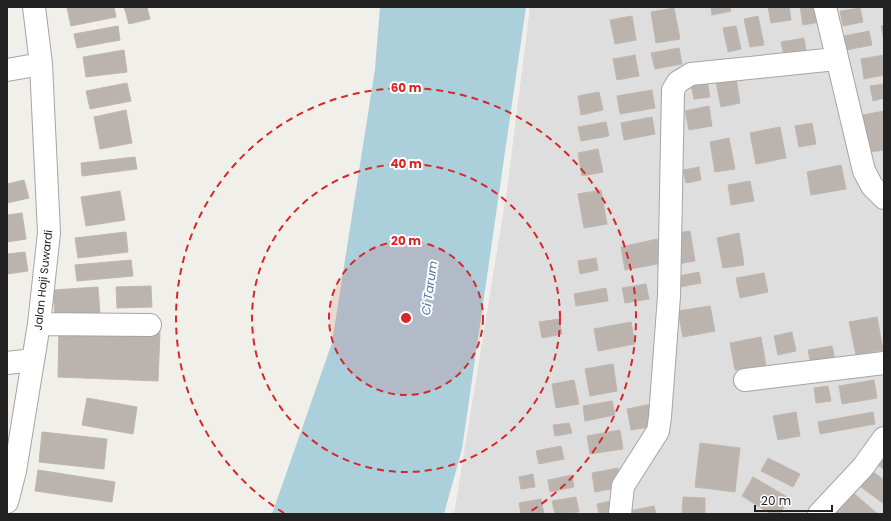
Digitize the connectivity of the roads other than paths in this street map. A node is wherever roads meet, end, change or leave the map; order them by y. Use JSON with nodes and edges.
{"nodes":[{"id":1,"x":34,"y":7,"type":"edge"},
{"id":2,"x":825,"y":7,"type":"edge"},
{"id":3,"x":836,"y":59,"type":"junction"},
{"id":4,"x":40,"y":64,"type":"junction"},
{"id":5,"x":7,"y":70,"type":"edge"},
{"id":6,"x":884,"y":198,"type":"edge"},
{"id":7,"x":39,"y":324,"type":"junction"},
{"id":8,"x":150,"y":325,"type":"dead end"},
{"id":9,"x":33,"y":360,"type":"junction"},
{"id":10,"x":7,"y":363,"type":"edge"},
{"id":11,"x":884,"y":363,"type":"edge"},
{"id":12,"x":745,"y":380,"type":"dead end"},
{"id":13,"x":884,"y":438,"type":"edge"},
{"id":14,"x":11,"y":471,"type":"edge"},
{"id":15,"x":7,"y":502,"type":"edge"},
{"id":16,"x":620,"y":514,"type":"edge"},
{"id":17,"x":819,"y":514,"type":"edge"}],
"edges":[{"from":1,"to":4,"type":"street","name":"Jalan Haji Suwardi"},
{"from":2,"to":3,"type":"street"},
{"from":3,"to":6,"type":"street"},
{"from":3,"to":16,"type":"street"},
{"from":4,"to":5,"type":"street"},
{"from":4,"to":7,"type":"street","name":"Jalan Haji Suwardi"},
{"from":7,"to":8,"type":"street"},
{"from":7,"to":9,"type":"street","name":"Jalan Haji Suwardi"},
{"from":9,"to":10,"type":"street"},
{"from":9,"to":14,"type":"street","name":"Jalan Haji Suwardi"},
{"from":11,"to":12,"type":"street"},
{"from":13,"to":17,"type":"street"},
{"from":14,"to":15,"type":"street","name":"Jalan Haji Suwardi"}]}
